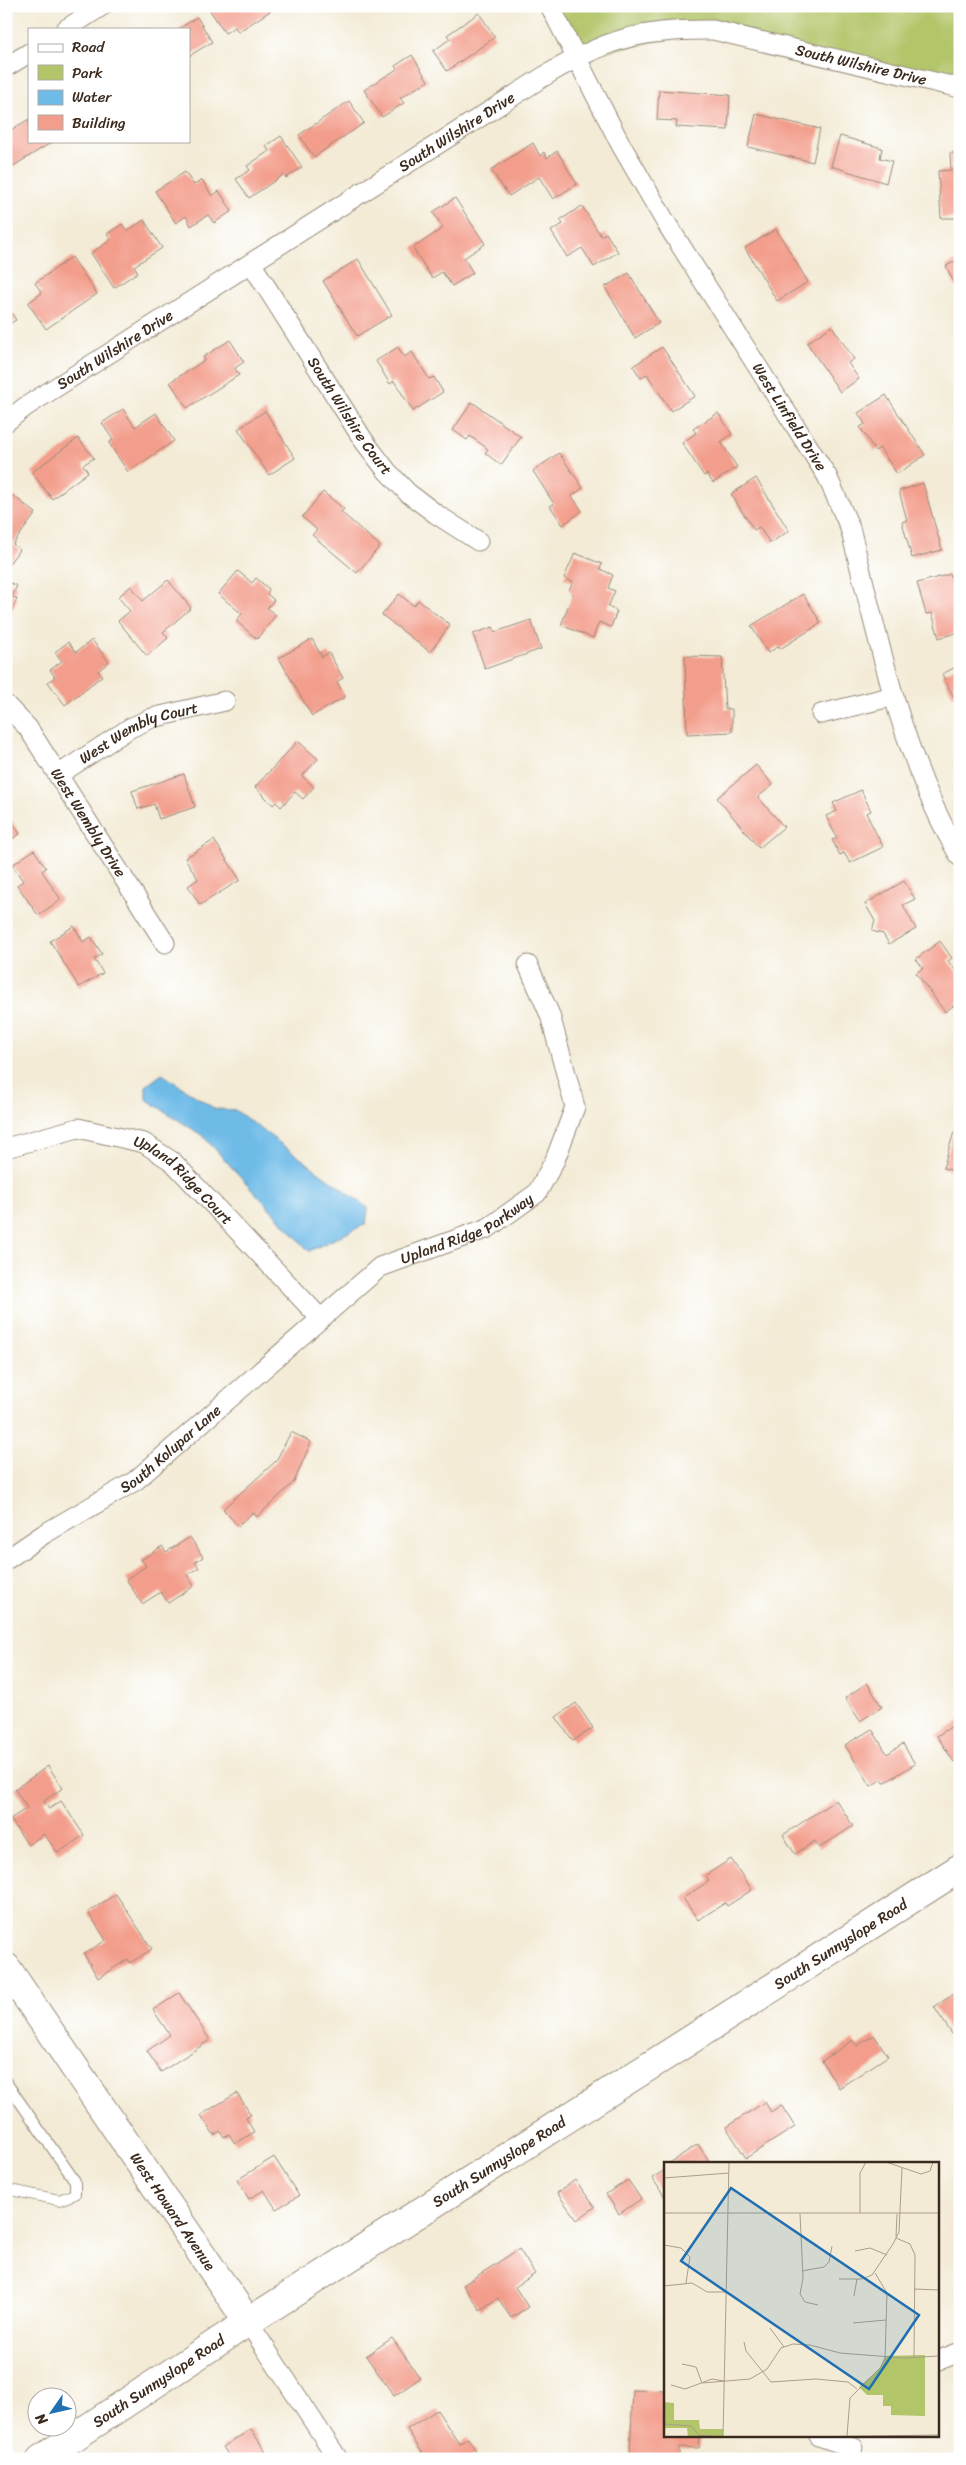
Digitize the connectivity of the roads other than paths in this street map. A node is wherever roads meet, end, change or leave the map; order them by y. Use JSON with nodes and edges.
{"nodes":[{"id":1,"x":102,"y":6,"type":"edge"},
{"id":2,"x":550,"y":6,"type":"edge"},
{"id":3,"x":68,"y":28,"type":"edge"},
{"id":4,"x":28,"y":54,"type":"edge"},
{"id":5,"x":576,"y":57,"type":"junction"},
{"id":6,"x":6,"y":67,"type":"edge"},
{"id":7,"x":960,"y":88,"type":"edge"},
{"id":8,"x":251,"y":263,"type":"junction"},
{"id":9,"x":6,"y":422,"type":"edge"},
{"id":10,"x":478,"y":542,"type":"dead end"},
{"id":11,"x":894,"y":696,"type":"junction"},
{"id":12,"x":225,"y":701,"type":"dead end"},
{"id":13,"x":6,"y":705,"type":"edge"},
{"id":14,"x":821,"y":714,"type":"dead end"},
{"id":15,"x":58,"y":775,"type":"junction"},
{"id":16,"x":960,"y":857,"type":"edge"},
{"id":17,"x":165,"y":943,"type":"dead end"},
{"id":18,"x":528,"y":965,"type":"dead end"},
{"id":19,"x":6,"y":1148,"type":"edge"},
{"id":20,"x":320,"y":1318,"type":"junction"},
{"id":21,"x":6,"y":1560,"type":"edge"},
{"id":22,"x":960,"y":1868,"type":"edge"},
{"id":23,"x":6,"y":1967,"type":"edge"},
{"id":24,"x":6,"y":2082,"type":"edge"},
{"id":25,"x":6,"y":2189,"type":"edge"},
{"id":26,"x":248,"y":2322,"type":"junction"},
{"id":27,"x":960,"y":2352,"type":"edge"},
{"id":28,"x":938,"y":2361,"type":"edge"},
{"id":29,"x":825,"y":2438,"type":"edge"},
{"id":30,"x":854,"y":2448,"type":"edge"},
{"id":31,"x":41,"y":2459,"type":"edge"},
{"id":32,"x":338,"y":2459,"type":"edge"}],
"edges":[{"from":1,"to":3,"type":"street"},
{"from":2,"to":5,"type":"street","name":"West Linfield Drive"},
{"from":4,"to":6,"type":"street"},
{"from":5,"to":7,"type":"street","name":"South Wilshire Drive"},
{"from":5,"to":8,"type":"street","name":"South Wilshire Drive"},
{"from":5,"to":11,"type":"street","name":"West Linfield Drive"},
{"from":8,"to":9,"type":"street","name":"South Wilshire Drive"},
{"from":8,"to":10,"type":"street","name":"South Wilshire Court"},
{"from":11,"to":14,"type":"street"},
{"from":11,"to":16,"type":"street","name":"West Linfield Drive"},
{"from":12,"to":15,"type":"street","name":"West Wembly Court"},
{"from":13,"to":15,"type":"street","name":"West Wembly Drive"},
{"from":15,"to":17,"type":"street","name":"West Wembly Drive"},
{"from":18,"to":20,"type":"street","name":"Upland Ridge Parkway"},
{"from":19,"to":20,"type":"street","name":"Upland Ridge Court"},
{"from":20,"to":21,"type":"street","name":"South Kolupar Lane"},
{"from":22,"to":26,"type":"street","name":"South Sunnyslope Road"},
{"from":23,"to":26,"type":"street","name":"West Howard Avenue"},
{"from":24,"to":25,"type":"lane"},
{"from":26,"to":31,"type":"street","name":"South Sunnyslope Road"},
{"from":26,"to":32,"type":"street","name":"West Howard Avenue"},
{"from":27,"to":28,"type":"street"},
{"from":29,"to":30,"type":"street"}]}
